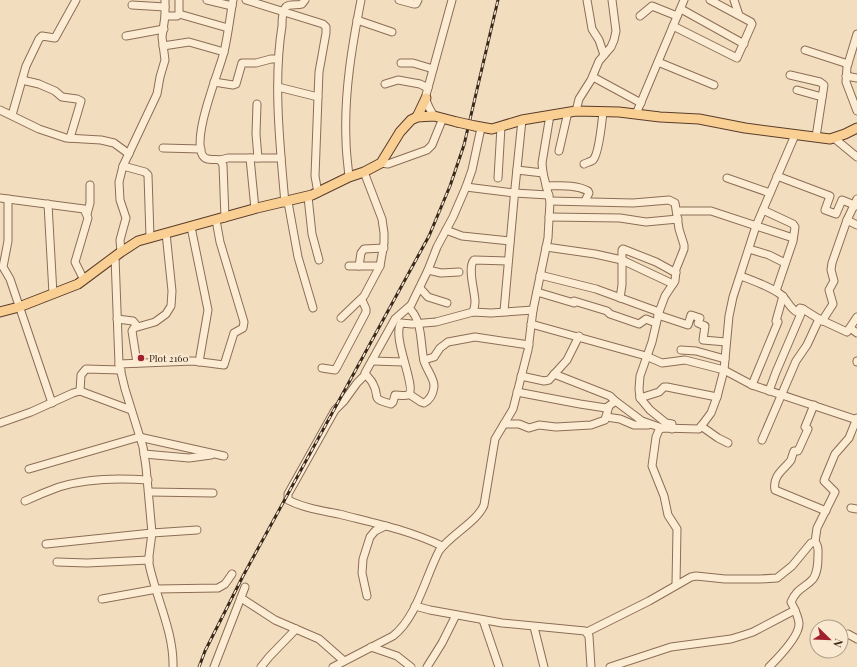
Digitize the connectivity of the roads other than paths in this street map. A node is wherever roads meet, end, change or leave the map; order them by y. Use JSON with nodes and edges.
{"nodes":[{"id":1,"x":76,"y":0,"type":"edge"},
{"id":2,"x":179,"y":0,"type":"edge"},
{"id":3,"x":207,"y":0,"type":"edge"},
{"id":4,"x":246,"y":0,"type":"edge"},
{"id":5,"x":305,"y":0,"type":"edge"},
{"id":6,"x":399,"y":0,"type":"edge"},
{"id":7,"x":418,"y":0,"type":"edge"},
{"id":8,"x":452,"y":0,"type":"edge"},
{"id":9,"x":587,"y":0,"type":"edge"},
{"id":10,"x":612,"y":0,"type":"edge"},
{"id":11,"x":684,"y":0,"type":"edge"},
{"id":12,"x":710,"y":0,"type":"edge"},
{"id":13,"x":734,"y":0,"type":"edge"},
{"id":14,"x":359,"y":1,"type":"edge"},
{"id":15,"x":233,"y":3,"type":"edge"},
{"id":16,"x":165,"y":4,"type":"edge"},
{"id":17,"x":132,"y":6,"type":"dead end"},
{"id":18,"x":680,"y":9,"type":"junction"},
{"id":19,"x":284,"y":12,"type":"junction"},
{"id":20,"x":179,"y":14,"type":"junction"},
{"id":21,"x":739,"y":15,"type":"junction"},
{"id":22,"x":165,"y":16,"type":"junction"},
{"id":23,"x":640,"y":16,"type":"dead end"},
{"id":24,"x":677,"y":16,"type":"junction"},
{"id":25,"x":357,"y":20,"type":"junction"},
{"id":26,"x":673,"y":26,"type":"junction"},
{"id":27,"x":228,"y":28,"type":"junction"},
{"id":28,"x":164,"y":29,"type":"junction"},
{"id":29,"x":392,"y":32,"type":"dead end"},
{"id":30,"x":857,"y":35,"type":"edge"},
{"id":31,"x":126,"y":36,"type":"dead end"},
{"id":32,"x":744,"y":44,"type":"junction"},
{"id":33,"x":163,"y":46,"type":"junction"},
{"id":34,"x":805,"y":50,"type":"dead end"},
{"id":35,"x":224,"y":52,"type":"junction"},
{"id":36,"x":604,"y":55,"type":"junction"},
{"id":37,"x":278,"y":59,"type":"junction"},
{"id":38,"x":658,"y":62,"type":"junction"},
{"id":39,"x":401,"y":63,"type":"dead end"},
{"id":40,"x":848,"y":64,"type":"junction"},
{"id":41,"x":433,"y":69,"type":"junction"},
{"id":42,"x":790,"y":75,"type":"dead end"},
{"id":43,"x":846,"y":76,"type":"junction"},
{"id":44,"x":593,"y":77,"type":"junction"},
{"id":45,"x":857,"y":78,"type":"edge"},
{"id":46,"x":22,"y":80,"type":"junction"},
{"id":47,"x":214,"y":82,"type":"junction"},
{"id":48,"x":385,"y":84,"type":"dead end"},
{"id":49,"x":714,"y":86,"type":"dead end"},
{"id":50,"x":278,"y":87,"type":"junction"},
{"id":51,"x":428,"y":88,"type":"junction"},
{"id":52,"x":797,"y":90,"type":"dead end"},
{"id":53,"x":318,"y":97,"type":"junction"},
{"id":54,"x":426,"y":98,"type":"junction"},
{"id":55,"x":822,"y":98,"type":"junction"},
{"id":56,"x":641,"y":102,"type":"junction"},
{"id":57,"x":256,"y":104,"type":"dead end"},
{"id":58,"x":0,"y":110,"type":"edge"},
{"id":59,"x":572,"y":111,"type":"junction"},
{"id":60,"x":857,"y":111,"type":"edge"},
{"id":61,"x":603,"y":112,"type":"junction"},
{"id":62,"x":636,"y":114,"type":"junction"},
{"id":63,"x":12,"y":115,"type":"junction"},
{"id":64,"x":550,"y":115,"type":"junction"},
{"id":65,"x":434,"y":116,"type":"junction"},
{"id":66,"x":417,"y":117,"type":"junction"},
{"id":67,"x":443,"y":118,"type":"junction"},
{"id":68,"x":522,"y":120,"type":"junction"},
{"id":69,"x":478,"y":127,"type":"junction"},
{"id":70,"x":501,"y":127,"type":"junction"},
{"id":71,"x":857,"y":128,"type":"edge"},
{"id":72,"x":795,"y":135,"type":"junction"},
{"id":73,"x":816,"y":137,"type":"junction"},
{"id":74,"x":70,"y":138,"type":"junction"},
{"id":75,"x":834,"y":138,"type":"junction"},
{"id":76,"x":163,"y":148,"type":"dead end"},
{"id":77,"x":202,"y":149,"type":"junction"},
{"id":78,"x":559,"y":151,"type":"dead end"},
{"id":79,"x":129,"y":154,"type":"junction"},
{"id":80,"x":857,"y":157,"type":"edge"},
{"id":81,"x":250,"y":158,"type":"junction"},
{"id":82,"x":258,"y":158,"type":"junction"},
{"id":83,"x":281,"y":158,"type":"junction"},
{"id":84,"x":220,"y":160,"type":"junction"},
{"id":85,"x":381,"y":163,"type":"junction"},
{"id":86,"x":584,"y":164,"type":"dead end"},
{"id":87,"x":123,"y":166,"type":"junction"},
{"id":88,"x":517,"y":170,"type":"junction"},
{"id":89,"x":364,"y":172,"type":"junction"},
{"id":90,"x":543,"y":173,"type":"junction"},
{"id":91,"x":777,"y":176,"type":"junction"},
{"id":92,"x":349,"y":177,"type":"junction"},
{"id":93,"x":498,"y":178,"type":"dead end"},
{"id":94,"x":727,"y":178,"type":"dead end"},
{"id":95,"x":90,"y":185,"type":"dead end"},
{"id":96,"x":546,"y":186,"type":"junction"},
{"id":97,"x":466,"y":187,"type":"junction"},
{"id":98,"x":318,"y":193,"type":"junction"},
{"id":99,"x":514,"y":193,"type":"junction"},
{"id":100,"x":770,"y":193,"type":"junction"},
{"id":101,"x":308,"y":197,"type":"junction"},
{"id":102,"x":0,"y":198,"type":"edge"},
{"id":103,"x":549,"y":198,"type":"junction"},
{"id":104,"x":8,"y":199,"type":"junction"},
{"id":105,"x":585,"y":201,"type":"junction"},
{"id":106,"x":286,"y":202,"type":"junction"},
{"id":107,"x":856,"y":203,"type":"edge"},
{"id":108,"x":48,"y":204,"type":"junction"},
{"id":109,"x":255,"y":209,"type":"junction"},
{"id":110,"x":763,"y":210,"type":"junction"},
{"id":111,"x":676,"y":211,"type":"junction"},
{"id":112,"x":87,"y":214,"type":"junction"},
{"id":113,"x":549,"y":217,"type":"junction"},
{"id":114,"x":225,"y":218,"type":"junction"},
{"id":115,"x":678,"y":219,"type":"junction"},
{"id":116,"x":216,"y":220,"type":"junction"},
{"id":117,"x":847,"y":220,"type":"junction"},
{"id":118,"x":857,"y":225,"type":"edge"},
{"id":119,"x":756,"y":226,"type":"junction"},
{"id":120,"x":191,"y":228,"type":"junction"},
{"id":121,"x":446,"y":230,"type":"junction"},
{"id":122,"x":166,"y":233,"type":"junction"},
{"id":123,"x":150,"y":237,"type":"junction"},
{"id":124,"x":793,"y":238,"type":"junction"},
{"id":125,"x":510,"y":241,"type":"junction"},
{"id":126,"x":546,"y":247,"type":"junction"},
{"id":127,"x":384,"y":248,"type":"junction"},
{"id":128,"x":749,"y":249,"type":"junction"},
{"id":129,"x":118,"y":254,"type":"junction"},
{"id":130,"x":319,"y":260,"type":"dead end"},
{"id":131,"x":622,"y":260,"type":"junction"},
{"id":132,"x":508,"y":261,"type":"junction"},
{"id":133,"x":656,"y":262,"type":"junction"},
{"id":134,"x":785,"y":263,"type":"junction"},
{"id":135,"x":349,"y":266,"type":"dead end"},
{"id":136,"x":359,"y":266,"type":"junction"},
{"id":137,"x":380,"y":266,"type":"junction"},
{"id":138,"x":428,"y":270,"type":"junction"},
{"id":139,"x":460,"y":272,"type":"dead end"},
{"id":140,"x":649,"y":272,"type":"junction"},
{"id":141,"x":676,"y":273,"type":"junction"},
{"id":142,"x":540,"y":275,"type":"junction"},
{"id":143,"x":740,"y":276,"type":"junction"},
{"id":144,"x":84,"y":280,"type":"junction"},
{"id":145,"x":673,"y":284,"type":"junction"},
{"id":146,"x":420,"y":288,"type":"junction"},
{"id":147,"x":776,"y":291,"type":"junction"},
{"id":148,"x":537,"y":292,"type":"junction"},
{"id":149,"x":53,"y":294,"type":"junction"},
{"id":150,"x":783,"y":296,"type":"junction"},
{"id":151,"x":620,"y":298,"type":"junction"},
{"id":152,"x":362,"y":300,"type":"junction"},
{"id":153,"x":447,"y":303,"type":"dead end"},
{"id":154,"x":19,"y":307,"type":"junction"},
{"id":155,"x":313,"y":308,"type":"dead end"},
{"id":156,"x":409,"y":308,"type":"junction"},
{"id":157,"x":803,"y":309,"type":"junction"},
{"id":158,"x":533,"y":310,"type":"junction"},
{"id":159,"x":504,"y":311,"type":"junction"},
{"id":160,"x":0,"y":312,"type":"edge"},
{"id":161,"x":473,"y":312,"type":"junction"},
{"id":162,"x":658,"y":317,"type":"junction"},
{"id":163,"x":857,"y":317,"type":"edge"},
{"id":164,"x":341,"y":318,"type":"dead end"},
{"id":165,"x":117,"y":319,"type":"junction"},
{"id":166,"x":820,"y":320,"type":"junction"},
{"id":167,"x":419,"y":323,"type":"junction"},
{"id":168,"x":531,"y":324,"type":"junction"},
{"id":169,"x":137,"y":326,"type":"junction"},
{"id":170,"x":849,"y":330,"type":"junction"},
{"id":171,"x":857,"y":333,"type":"edge"},
{"id":172,"x":579,"y":336,"type":"junction"},
{"id":173,"x":857,"y":338,"type":"edge"},
{"id":174,"x":726,"y":342,"type":"junction"},
{"id":175,"x":529,"y":345,"type":"junction"},
{"id":176,"x":681,"y":350,"type":"dead end"},
{"id":177,"x":646,"y":356,"type":"junction"},
{"id":178,"x":725,"y":359,"type":"junction"},
{"id":179,"x":424,"y":360,"type":"junction"},
{"id":180,"x":372,"y":361,"type":"junction"},
{"id":181,"x":198,"y":362,"type":"junction"},
{"id":182,"x":404,"y":362,"type":"junction"},
{"id":183,"x":137,"y":363,"type":"junction"},
{"id":184,"x":120,"y":367,"type":"junction"},
{"id":185,"x":322,"y":368,"type":"dead end"},
{"id":186,"x":724,"y":370,"type":"junction"},
{"id":187,"x":554,"y":374,"type":"junction"},
{"id":188,"x":365,"y":375,"type":"junction"},
{"id":189,"x":522,"y":376,"type":"junction"},
{"id":190,"x":752,"y":385,"type":"junction"},
{"id":191,"x":769,"y":390,"type":"junction"},
{"id":192,"x":80,"y":392,"type":"junction"},
{"id":193,"x":518,"y":392,"type":"junction"},
{"id":194,"x":409,"y":394,"type":"junction"},
{"id":195,"x":782,"y":395,"type":"junction"},
{"id":196,"x":718,"y":397,"type":"junction"},
{"id":197,"x":640,"y":398,"type":"junction"},
{"id":198,"x":614,"y":400,"type":"junction"},
{"id":199,"x":52,"y":402,"type":"junction"},
{"id":200,"x":814,"y":405,"type":"junction"},
{"id":201,"x":609,"y":406,"type":"junction"},
{"id":202,"x":131,"y":410,"type":"junction"},
{"id":203,"x":606,"y":417,"type":"junction"},
{"id":204,"x":857,"y":419,"type":"edge"},
{"id":205,"x":0,"y":423,"type":"edge"},
{"id":206,"x":504,"y":424,"type":"junction"},
{"id":207,"x":652,"y":425,"type":"junction"},
{"id":208,"x":701,"y":426,"type":"junction"},
{"id":209,"x":662,"y":428,"type":"junction"},
{"id":210,"x":672,"y":429,"type":"junction"},
{"id":211,"x":139,"y":437,"type":"junction"},
{"id":212,"x":762,"y":440,"type":"dead end"},
{"id":213,"x":728,"y":443,"type":"dead end"},
{"id":214,"x":144,"y":454,"type":"junction"},
{"id":215,"x":215,"y":454,"type":"junction"},
{"id":216,"x":224,"y":456,"type":"dead end"},
{"id":217,"x":29,"y":469,"type":"dead end"},
{"id":218,"x":148,"y":480,"type":"junction"},
{"id":219,"x":149,"y":492,"type":"junction"},
{"id":220,"x":213,"y":493,"type":"dead end"},
{"id":221,"x":25,"y":501,"type":"dead end"},
{"id":222,"x":826,"y":511,"type":"junction"},
{"id":223,"x":385,"y":526,"type":"junction"},
{"id":224,"x":197,"y":530,"type":"dead end"},
{"id":225,"x":152,"y":533,"type":"junction"},
{"id":226,"x":815,"y":542,"type":"junction"},
{"id":227,"x":46,"y":544,"type":"dead end"},
{"id":228,"x":442,"y":546,"type":"junction"},
{"id":229,"x":149,"y":560,"type":"junction"},
{"id":230,"x":57,"y":562,"type":"dead end"},
{"id":231,"x":232,"y":574,"type":"dead end"},
{"id":232,"x":676,"y":584,"type":"junction"},
{"id":233,"x":245,"y":587,"type":"dead end"},
{"id":234,"x":157,"y":589,"type":"junction"},
{"id":235,"x":368,"y":596,"type":"dead end"},
{"id":236,"x":241,"y":598,"type":"junction"},
{"id":237,"x":102,"y":599,"type":"dead end"},
{"id":238,"x":415,"y":606,"type":"junction"},
{"id":239,"x":795,"y":610,"type":"junction"},
{"id":240,"x":456,"y":615,"type":"junction"},
{"id":241,"x":483,"y":620,"type":"junction"},
{"id":242,"x":534,"y":627,"type":"junction"},
{"id":243,"x":296,"y":629,"type":"junction"},
{"id":244,"x":587,"y":632,"type":"junction"},
{"id":245,"x":371,"y":647,"type":"junction"},
{"id":246,"x":344,"y":661,"type":"junction"},
{"id":247,"x":171,"y":667,"type":"edge"},
{"id":248,"x":214,"y":667,"type":"edge"},
{"id":249,"x":261,"y":667,"type":"edge"},
{"id":250,"x":333,"y":667,"type":"edge"},
{"id":251,"x":410,"y":667,"type":"edge"},
{"id":252,"x":427,"y":667,"type":"edge"},
{"id":253,"x":499,"y":667,"type":"edge"},
{"id":254,"x":544,"y":667,"type":"edge"},
{"id":255,"x":591,"y":667,"type":"edge"},
{"id":256,"x":610,"y":667,"type":"edge"},
{"id":257,"x":769,"y":667,"type":"edge"}],
"edges":[{"from":1,"to":46,"type":"street"},
{"from":2,"to":20,"type":"street"},
{"from":3,"to":15,"type":"street"},
{"from":4,"to":19,"type":"street"},
{"from":5,"to":19,"type":"street"},
{"from":6,"to":7,"type":"street"},
{"from":8,"to":41,"type":"street"},
{"from":9,"to":36,"type":"street"},
{"from":10,"to":36,"type":"street"},
{"from":11,"to":18,"type":"street"},
{"from":12,"to":21,"type":"street"},
{"from":13,"to":21,"type":"street"},
{"from":14,"to":25,"type":"street"},
{"from":15,"to":27,"type":"street"},
{"from":16,"to":17,"type":"street"},
{"from":16,"to":22,"type":"street"},
{"from":18,"to":24,"type":"street"},
{"from":18,"to":32,"type":"street"},
{"from":19,"to":37,"type":"street"},
{"from":19,"to":53,"type":"street"},
{"from":20,"to":22,"type":"street"},
{"from":20,"to":27,"type":"street"},
{"from":21,"to":32,"type":"street"},
{"from":22,"to":28,"type":"street"},
{"from":23,"to":24,"type":"street"},
{"from":24,"to":26,"type":"street"},
{"from":25,"to":29,"type":"street"},
{"from":25,"to":92,"type":"street"},
{"from":26,"to":32,"type":"street"},
{"from":26,"to":38,"type":"street"},
{"from":27,"to":35,"type":"street"},
{"from":28,"to":31,"type":"street"},
{"from":28,"to":33,"type":"street"},
{"from":30,"to":40,"type":"street"},
{"from":33,"to":35,"type":"street"},
{"from":33,"to":79,"type":"street"},
{"from":34,"to":40,"type":"street"},
{"from":35,"to":47,"type":"street"},
{"from":36,"to":44,"type":"street"},
{"from":37,"to":47,"type":"street"},
{"from":37,"to":50,"type":"street"},
{"from":38,"to":49,"type":"street"},
{"from":38,"to":56,"type":"street"},
{"from":39,"to":41,"type":"street"},
{"from":40,"to":43,"type":"street"},
{"from":41,"to":51,"type":"street"},
{"from":42,"to":55,"type":"street"},
{"from":43,"to":45,"type":"street"},
{"from":43,"to":60,"type":"street"},
{"from":44,"to":56,"type":"street"},
{"from":44,"to":59,"type":"street"},
{"from":46,"to":63,"type":"street"},
{"from":46,"to":74,"type":"street"},
{"from":47,"to":77,"type":"street"},
{"from":48,"to":51,"type":"street"},
{"from":50,"to":53,"type":"street"},
{"from":50,"to":83,"type":"street"},
{"from":51,"to":54,"type":"street"},
{"from":52,"to":55,"type":"street"},
{"from":53,"to":98,"type":"street"},
{"from":54,"to":65,"type":"street"},
{"from":54,"to":66,"type":"main road"},
{"from":55,"to":73,"type":"street"},
{"from":56,"to":62,"type":"street"},
{"from":57,"to":82,"type":"street"},
{"from":58,"to":63,"type":"street"},
{"from":59,"to":61,"type":"main road"},
{"from":59,"to":64,"type":"main road"},
{"from":59,"to":78,"type":"street"},
{"from":61,"to":62,"type":"main road"},
{"from":61,"to":86,"type":"street"},
{"from":62,"to":72,"type":"main road"},
{"from":63,"to":74,"type":"street"},
{"from":64,"to":68,"type":"main road"},
{"from":64,"to":90,"type":"street"},
{"from":65,"to":66,"type":"main road"},
{"from":65,"to":67,"type":"main road"},
{"from":66,"to":85,"type":"main road"},
{"from":67,"to":69,"type":"main road","bridge":true},
{"from":67,"to":85,"type":"street"},
{"from":68,"to":70,"type":"main road"},
{"from":68,"to":88,"type":"street"},
{"from":69,"to":70,"type":"main road"},
{"from":69,"to":97,"type":"street"},
{"from":70,"to":93,"type":"street"},
{"from":71,"to":75,"type":"main road"},
{"from":72,"to":73,"type":"main road"},
{"from":72,"to":91,"type":"street"},
{"from":73,"to":75,"type":"main road"},
{"from":74,"to":79,"type":"street"},
{"from":75,"to":80,"type":"street"},
{"from":76,"to":77,"type":"street"},
{"from":77,"to":84,"type":"street"},
{"from":79,"to":87,"type":"street"},
{"from":81,"to":82,"type":"street"},
{"from":81,"to":84,"type":"street"},
{"from":81,"to":109,"type":"street"},
{"from":82,"to":83,"type":"street"},
{"from":83,"to":106,"type":"street"},
{"from":84,"to":114,"type":"street"},
{"from":85,"to":89,"type":"main road"},
{"from":87,"to":123,"type":"street"},
{"from":87,"to":129,"type":"street"},
{"from":88,"to":90,"type":"street"},
{"from":88,"to":99,"type":"street"},
{"from":89,"to":92,"type":"main road"},
{"from":89,"to":127,"type":"street"},
{"from":90,"to":96,"type":"street"},
{"from":91,"to":100,"type":"street"},
{"from":91,"to":107,"type":"street"},
{"from":92,"to":98,"type":"main road"},
{"from":94,"to":100,"type":"street"},
{"from":95,"to":112,"type":"street"},
{"from":96,"to":103,"type":"street"},
{"from":96,"to":105,"type":"street"},
{"from":97,"to":99,"type":"street"},
{"from":97,"to":121,"type":"street"},
{"from":98,"to":101,"type":"main road"},
{"from":99,"to":103,"type":"street"},
{"from":99,"to":125,"type":"street"},
{"from":100,"to":110,"type":"street"},
{"from":101,"to":106,"type":"main road"},
{"from":101,"to":130,"type":"street"},
{"from":102,"to":104,"type":"street"},
{"from":103,"to":105,"type":"street"},
{"from":103,"to":113,"type":"street"},
{"from":104,"to":108,"type":"street"},
{"from":104,"to":154,"type":"street"},
{"from":105,"to":111,"type":"street"},
{"from":106,"to":109,"type":"main road"},
{"from":106,"to":155,"type":"street"},
{"from":107,"to":117,"type":"street"},
{"from":108,"to":112,"type":"street"},
{"from":108,"to":149,"type":"street"},
{"from":109,"to":114,"type":"main road"},
{"from":110,"to":119,"type":"street"},
{"from":110,"to":124,"type":"street"},
{"from":111,"to":115,"type":"street"},
{"from":111,"to":119,"type":"street"},
{"from":112,"to":144,"type":"street"},
{"from":113,"to":115,"type":"street"},
{"from":113,"to":126,"type":"street"},
{"from":114,"to":116,"type":"main road"},
{"from":115,"to":141,"type":"street"},
{"from":116,"to":120,"type":"main road"},
{"from":116,"to":181,"type":"street"},
{"from":117,"to":118,"type":"street"},
{"from":117,"to":166,"type":"street"},
{"from":119,"to":124,"type":"street"},
{"from":119,"to":128,"type":"street"},
{"from":120,"to":122,"type":"main road"},
{"from":120,"to":181,"type":"street"},
{"from":121,"to":125,"type":"street"},
{"from":121,"to":138,"type":"street"},
{"from":122,"to":123,"type":"main road"},
{"from":122,"to":169,"type":"street"},
{"from":123,"to":129,"type":"main road"},
{"from":124,"to":134,"type":"street"},
{"from":125,"to":132,"type":"street"},
{"from":126,"to":131,"type":"street"},
{"from":126,"to":142,"type":"street"},
{"from":127,"to":136,"type":"street"},
{"from":127,"to":137,"type":"street"},
{"from":128,"to":134,"type":"street"},
{"from":128,"to":143,"type":"street"},
{"from":129,"to":144,"type":"main road"},
{"from":129,"to":165,"type":"street"},
{"from":131,"to":133,"type":"street"},
{"from":131,"to":140,"type":"street"},
{"from":131,"to":151,"type":"street"},
{"from":132,"to":159,"type":"street"},
{"from":132,"to":161,"type":"street"},
{"from":133,"to":140,"type":"street"},
{"from":133,"to":141,"type":"street"},
{"from":134,"to":147,"type":"street"},
{"from":135,"to":136,"type":"street"},
{"from":136,"to":137,"type":"street"},
{"from":137,"to":152,"type":"street"},
{"from":138,"to":139,"type":"street"},
{"from":138,"to":146,"type":"street"},
{"from":140,"to":145,"type":"street"},
{"from":141,"to":145,"type":"street"},
{"from":142,"to":148,"type":"street"},
{"from":142,"to":151,"type":"street"},
{"from":143,"to":147,"type":"street"},
{"from":143,"to":174,"type":"street"},
{"from":144,"to":149,"type":"main road"},
{"from":145,"to":162,"type":"street"},
{"from":146,"to":153,"type":"street"},
{"from":146,"to":156,"type":"street"},
{"from":147,"to":150,"type":"street"},
{"from":148,"to":158,"type":"street"},
{"from":148,"to":162,"type":"street"},
{"from":149,"to":154,"type":"main road"},
{"from":150,"to":157,"type":"street"},
{"from":150,"to":190,"type":"street"},
{"from":151,"to":162,"type":"street"},
{"from":152,"to":164,"type":"street"},
{"from":152,"to":185,"type":"street"},
{"from":154,"to":160,"type":"main road"},
{"from":154,"to":199,"type":"street"},
{"from":156,"to":167,"type":"street"},
{"from":156,"to":180,"type":"street"},
{"from":157,"to":166,"type":"street"},
{"from":157,"to":191,"type":"street"},
{"from":158,"to":159,"type":"street"},
{"from":158,"to":168,"type":"street"},
{"from":159,"to":161,"type":"street"},
{"from":161,"to":167,"type":"street"},
{"from":162,"to":174,"type":"street"},
{"from":162,"to":177,"type":"street"},
{"from":163,"to":170,"type":"street"},
{"from":165,"to":169,"type":"street"},
{"from":165,"to":184,"type":"street"},
{"from":166,"to":170,"type":"street"},
{"from":166,"to":195,"type":"street"},
{"from":167,"to":179,"type":"street"},
{"from":167,"to":182,"type":"street"},
{"from":168,"to":172,"type":"street"},
{"from":168,"to":175,"type":"street"},
{"from":169,"to":183,"type":"street"},
{"from":170,"to":171,"type":"street"},
{"from":171,"to":173,"type":"street"},
{"from":172,"to":177,"type":"street"},
{"from":172,"to":187,"type":"street"},
{"from":174,"to":178,"type":"street"},
{"from":175,"to":179,"type":"street"},
{"from":175,"to":189,"type":"street"},
{"from":176,"to":178,"type":"street"},
{"from":177,"to":186,"type":"street"},
{"from":177,"to":197,"type":"street"},
{"from":178,"to":186,"type":"street"},
{"from":179,"to":194,"type":"street"},
{"from":180,"to":182,"type":"street"},
{"from":180,"to":188,"type":"street"},
{"from":181,"to":183,"type":"street"},
{"from":182,"to":194,"type":"street"},
{"from":183,"to":184,"type":"street"},
{"from":184,"to":192,"type":"street"},
{"from":184,"to":202,"type":"street"},
{"from":186,"to":190,"type":"street"},
{"from":186,"to":196,"type":"street"},
{"from":187,"to":189,"type":"street"},
{"from":187,"to":198,"type":"street"},
{"from":188,"to":194,"type":"street"},
{"from":188,"to":223,"type":"street"},
{"from":189,"to":193,"type":"street"},
{"from":190,"to":191,"type":"street"},
{"from":191,"to":195,"type":"street"},
{"from":192,"to":199,"type":"street"},
{"from":192,"to":202,"type":"street"},
{"from":193,"to":201,"type":"street"},
{"from":193,"to":206,"type":"street"},
{"from":195,"to":200,"type":"street"},
{"from":195,"to":212,"type":"street"},
{"from":196,"to":197,"type":"street"},
{"from":196,"to":208,"type":"street"},
{"from":197,"to":210,"type":"street"},
{"from":198,"to":201,"type":"street"},
{"from":198,"to":207,"type":"street"},
{"from":199,"to":205,"type":"street"},
{"from":200,"to":204,"type":"street"},
{"from":200,"to":222,"type":"street"},
{"from":201,"to":203,"type":"street"},
{"from":202,"to":211,"type":"street"},
{"from":203,"to":206,"type":"street"},
{"from":203,"to":207,"type":"street"},
{"from":204,"to":222,"type":"street"},
{"from":206,"to":228,"type":"street"},
{"from":207,"to":209,"type":"street"},
{"from":208,"to":210,"type":"street"},
{"from":208,"to":213,"type":"street"},
{"from":209,"to":210,"type":"street"},
{"from":209,"to":232,"type":"street"},
{"from":211,"to":214,"type":"street"},
{"from":211,"to":215,"type":"street"},
{"from":211,"to":217,"type":"street"},
{"from":214,"to":215,"type":"street"},
{"from":214,"to":218,"type":"street"},
{"from":215,"to":216,"type":"street"},
{"from":218,"to":219,"type":"street"},
{"from":218,"to":221,"type":"street"},
{"from":219,"to":220,"type":"street"},
{"from":219,"to":225,"type":"street"},
{"from":222,"to":226,"type":"street"},
{"from":223,"to":228,"type":"street"},
{"from":223,"to":235,"type":"street"},
{"from":224,"to":225,"type":"street"},
{"from":225,"to":227,"type":"street"},
{"from":225,"to":229,"type":"street"},
{"from":226,"to":232,"type":"street"},
{"from":226,"to":239,"type":"street"},
{"from":228,"to":238,"type":"street"},
{"from":229,"to":230,"type":"street"},
{"from":229,"to":234,"type":"street"},
{"from":231,"to":234,"type":"street"},
{"from":232,"to":244,"type":"street"},
{"from":233,"to":236,"type":"street"},
{"from":234,"to":237,"type":"street"},
{"from":234,"to":247,"type":"street"},
{"from":236,"to":243,"type":"street"},
{"from":236,"to":248,"type":"street"},
{"from":238,"to":240,"type":"street"},
{"from":238,"to":245,"type":"street"},
{"from":239,"to":256,"type":"street"},
{"from":239,"to":257,"type":"street"},
{"from":240,"to":241,"type":"street"},
{"from":240,"to":252,"type":"street"},
{"from":241,"to":242,"type":"street"},
{"from":241,"to":253,"type":"street"},
{"from":242,"to":244,"type":"street"},
{"from":242,"to":254,"type":"street"},
{"from":243,"to":246,"type":"street"},
{"from":243,"to":249,"type":"street"},
{"from":244,"to":255,"type":"street"},
{"from":245,"to":246,"type":"street"},
{"from":245,"to":251,"type":"street"},
{"from":246,"to":250,"type":"street"}]}
